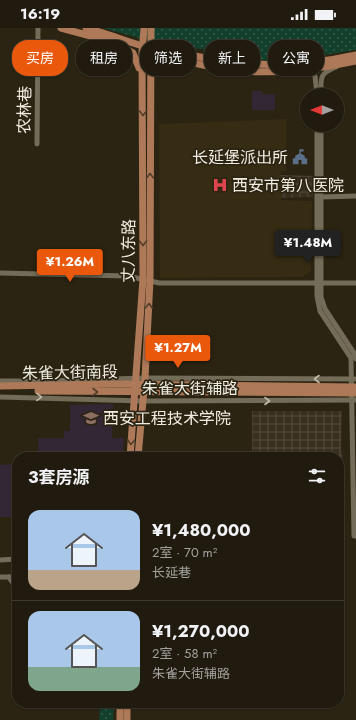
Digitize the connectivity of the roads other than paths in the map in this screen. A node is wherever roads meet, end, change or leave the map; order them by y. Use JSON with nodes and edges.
{"nodes":[{"id":1,"x":38,"y":28,"type":"edge"},
{"id":2,"x":61,"y":28,"type":"edge"},
{"id":3,"x":86,"y":28,"type":"edge"},
{"id":4,"x":144,"y":28,"type":"edge"},
{"id":5,"x":151,"y":28,"type":"edge"},
{"id":6,"x":106,"y":40,"type":"edge"},
{"id":7,"x":125,"y":40,"type":"edge"},
{"id":8,"x":148,"y":40,"type":"edge"},
{"id":9,"x":151,"y":40,"type":"edge"},
{"id":10,"x":132,"y":43,"type":"edge"},
{"id":11,"x":140,"y":45,"type":"edge"},
{"id":12,"x":132,"y":53,"type":"edge"},
{"id":13,"x":356,"y":55,"type":"edge"},
{"id":14,"x":196,"y":56,"type":"edge"},
{"id":15,"x":356,"y":61,"type":"edge"},
{"id":16,"x":196,"y":63,"type":"edge"},
{"id":17,"x":342,"y":64,"type":"junction"},
{"id":18,"x":324,"y":67,"type":"edge"},
{"id":19,"x":268,"y":72,"type":"edge"},
{"id":20,"x":142,"y":76,"type":"edge"},
{"id":21,"x":150,"y":76,"type":"edge"},
{"id":22,"x":314,"y":76,"type":"edge"},
{"id":23,"x":142,"y":87,"type":"junction"},
{"id":24,"x":317,"y":88,"type":"edge"},
{"id":25,"x":321,"y":88,"type":"edge"},
{"id":26,"x":317,"y":132,"type":"edge"},
{"id":27,"x":321,"y":132,"type":"edge"},
{"id":28,"x":37,"y":144,"type":"dead end"},
{"id":29,"x":356,"y":196,"type":"edge"},
{"id":30,"x":321,"y":197,"type":"junction"},
{"id":31,"x":0,"y":273,"type":"edge"},
{"id":32,"x":146,"y":280,"type":"junction"},
{"id":33,"x":318,"y":283,"type":"junction"},
{"id":34,"x":356,"y":283,"type":"edge"},
{"id":35,"x":356,"y":359,"type":"edge"},
{"id":36,"x":0,"y":381,"type":"edge"},
{"id":37,"x":145,"y":381,"type":"junction"},
{"id":38,"x":135,"y":385,"type":"junction"},
{"id":39,"x":0,"y":386,"type":"edge"},
{"id":40,"x":354,"y":390,"type":"edge"},
{"id":41,"x":0,"y":391,"type":"edge"},
{"id":42,"x":144,"y":393,"type":"junction"},
{"id":43,"x":0,"y":397,"type":"edge"},
{"id":44,"x":134,"y":401,"type":"junction"},
{"id":45,"x":143,"y":402,"type":"junction"},
{"id":46,"x":130,"y":452,"type":"edge"},
{"id":47,"x":138,"y":452,"type":"edge"},
{"id":48,"x":356,"y":536,"type":"edge"},
{"id":49,"x":12,"y":559,"type":"edge"},
{"id":50,"x":0,"y":560,"type":"edge"},
{"id":51,"x":0,"y":577,"type":"edge"},
{"id":52,"x":9,"y":577,"type":"joint"},
{"id":53,"x":12,"y":581,"type":"edge"},
{"id":54,"x":120,"y":708,"type":"edge"},
{"id":55,"x":127,"y":708,"type":"edge"},
{"id":56,"x":120,"y":720,"type":"edge"},
{"id":57,"x":127,"y":720,"type":"edge"}],
"edges":[{"from":1,"to":28,"type":"street","name":"农林巷"},
{"from":2,"to":6,"type":"main road"},
{"from":3,"to":7,"type":"main road"},
{"from":4,"to":8,"type":"main road"},
{"from":5,"to":9,"type":"main road"},
{"from":10,"to":11,"type":"main road"},
{"from":12,"to":23,"type":"main road"},
{"from":13,"to":14,"type":"main road"},
{"from":15,"to":17,"type":"main road"},
{"from":16,"to":19,"type":"main road"},
{"from":17,"to":18,"type":"main road"},
{"from":17,"to":25,"type":"street"},
{"from":20,"to":23,"type":"main road","name":"丈八东路"},
{"from":32,"to":21,"type":"main road","name":"丈八东路","one_way":true},
{"from":22,"to":24,"type":"street"},
{"from":23,"to":32,"type":"main road","name":"丈八东路","one_way":true},
{"from":26,"to":33,"type":"street"},
{"from":27,"to":30,"type":"street"},
{"from":29,"to":30,"type":"street"},
{"from":30,"to":33,"type":"street"},
{"from":31,"to":32,"type":"street"},
{"from":32,"to":33,"type":"street"},
{"from":37,"to":32,"type":"main road","name":"丈八东路","one_way":true},
{"from":32,"to":38,"type":"main road","name":"丈八东路"},
{"from":33,"to":34,"type":"street"},
{"from":33,"to":35,"type":"street"},
{"from":33,"to":40,"type":"street"},
{"from":36,"to":38,"type":"street","name":"朱雀大街辅路"},
{"from":37,"to":38,"type":"main road","name":"朱雀大街南段"},
{"from":40,"to":37,"type":"main road","name":"朱雀大街南段","one_way":true},
{"from":37,"to":42,"type":"main road","name":"丈八东路"},
{"from":38,"to":39,"type":"main road","name":"朱雀大街南段"},
{"from":41,"to":38,"type":"main road","name":"朱雀大街南段","one_way":true},
{"from":38,"to":42,"type":"main road","name":"朱雀大街南段"},
{"from":38,"to":44,"type":"main road","name":"丈八东路"},
{"from":40,"to":42,"type":"main road","name":"朱雀大街南段"},
{"from":45,"to":40,"type":"street","name":"朱雀大街辅路","one_way":true},
{"from":40,"to":48,"type":"street"},
{"from":42,"to":45,"type":"main road","name":"丈八东路"},
{"from":43,"to":44,"type":"street","name":"朱雀大街辅路","one_way":true},
{"from":44,"to":45,"type":"street","name":"朱雀大街辅路"},
{"from":44,"to":46,"type":"main road","name":"丈八东路","one_way":true},
{"from":45,"to":47,"type":"main road","name":"丈八东路"},
{"from":49,"to":50,"type":"street"},
{"from":51,"to":52,"type":"street"},
{"from":52,"to":53,"type":"street"},
{"from":54,"to":56,"type":"main road"},
{"from":55,"to":57,"type":"main road"}]}
